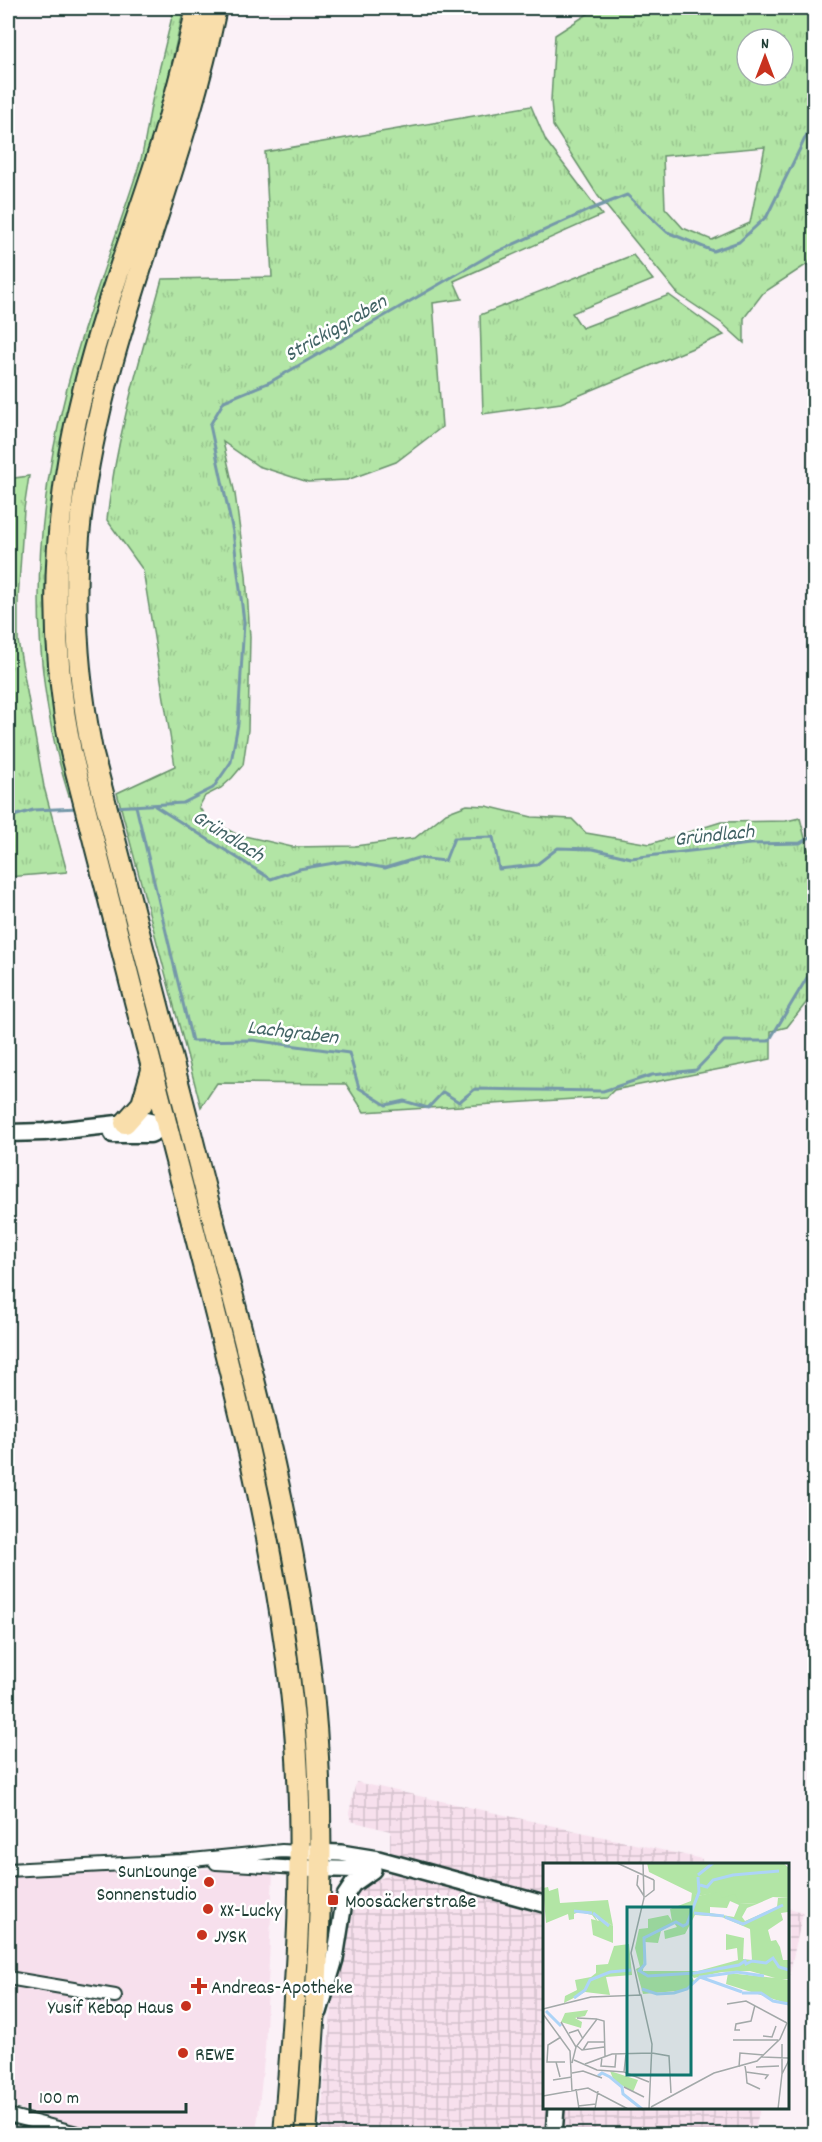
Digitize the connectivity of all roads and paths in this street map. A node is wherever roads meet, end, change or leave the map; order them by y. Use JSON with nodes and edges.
{"nodes":[{"id":1,"x":197,"y":8,"type":"edge"},
{"id":2,"x":216,"y":8,"type":"edge"},
{"id":3,"x":152,"y":1070,"type":"junction"},
{"id":4,"x":188,"y":1121,"type":"junction"},
{"id":5,"x":126,"y":1123,"type":"junction"},
{"id":6,"x":166,"y":1126,"type":"junction"},
{"id":7,"x":8,"y":1132,"type":"edge"},
{"id":8,"x":44,"y":1132,"type":"junction"},
{"id":9,"x":299,"y":1860,"type":"junction"},
{"id":10,"x":321,"y":1860,"type":"junction"},
{"id":11,"x":399,"y":1865,"type":"junction"},
{"id":12,"x":8,"y":1870,"type":"edge"},
{"id":13,"x":373,"y":1870,"type":"junction"},
{"id":14,"x":543,"y":1904,"type":"edge"},
{"id":15,"x":8,"y":1978,"type":"edge"},
{"id":16,"x":115,"y":1996,"type":"dead end"},
{"id":17,"x":314,"y":2026,"type":"junction"},
{"id":18,"x":555,"y":2109,"type":"edge"},
{"id":19,"x":8,"y":2115,"type":"edge"},
{"id":20,"x":81,"y":2134,"type":"edge"},
{"id":21,"x":284,"y":2134,"type":"edge"},
{"id":22,"x":306,"y":2134,"type":"edge"},
{"id":23,"x":554,"y":2134,"type":"edge"}],
"edges":[{"from":1,"to":3,"type":"main road"},
{"from":2,"to":4,"type":"main road"},
{"from":3,"to":5,"type":"main road"},
{"from":3,"to":6,"type":"main road"},
{"from":4,"to":6,"type":"main road"},
{"from":4,"to":10,"type":"main road"},
{"from":5,"to":6,"type":"main road"},
{"from":5,"to":8,"type":"main road"},
{"from":6,"to":8,"type":"main road"},
{"from":6,"to":9,"type":"main road"},
{"from":7,"to":8,"type":"main road"},
{"from":9,"to":10,"type":"street"},
{"from":9,"to":12,"type":"street"},
{"from":9,"to":21,"type":"main road"},
{"from":10,"to":11,"type":"street"},
{"from":10,"to":13,"type":"street"},
{"from":10,"to":17,"type":"main road"},
{"from":11,"to":13,"type":"street"},
{"from":11,"to":14,"type":"street"},
{"from":13,"to":17,"type":"street"},
{"from":15,"to":16,"type":"street"},
{"from":17,"to":22,"type":"main road"},
{"from":18,"to":23,"type":"street"},
{"from":19,"to":20,"type":"street"}]}
